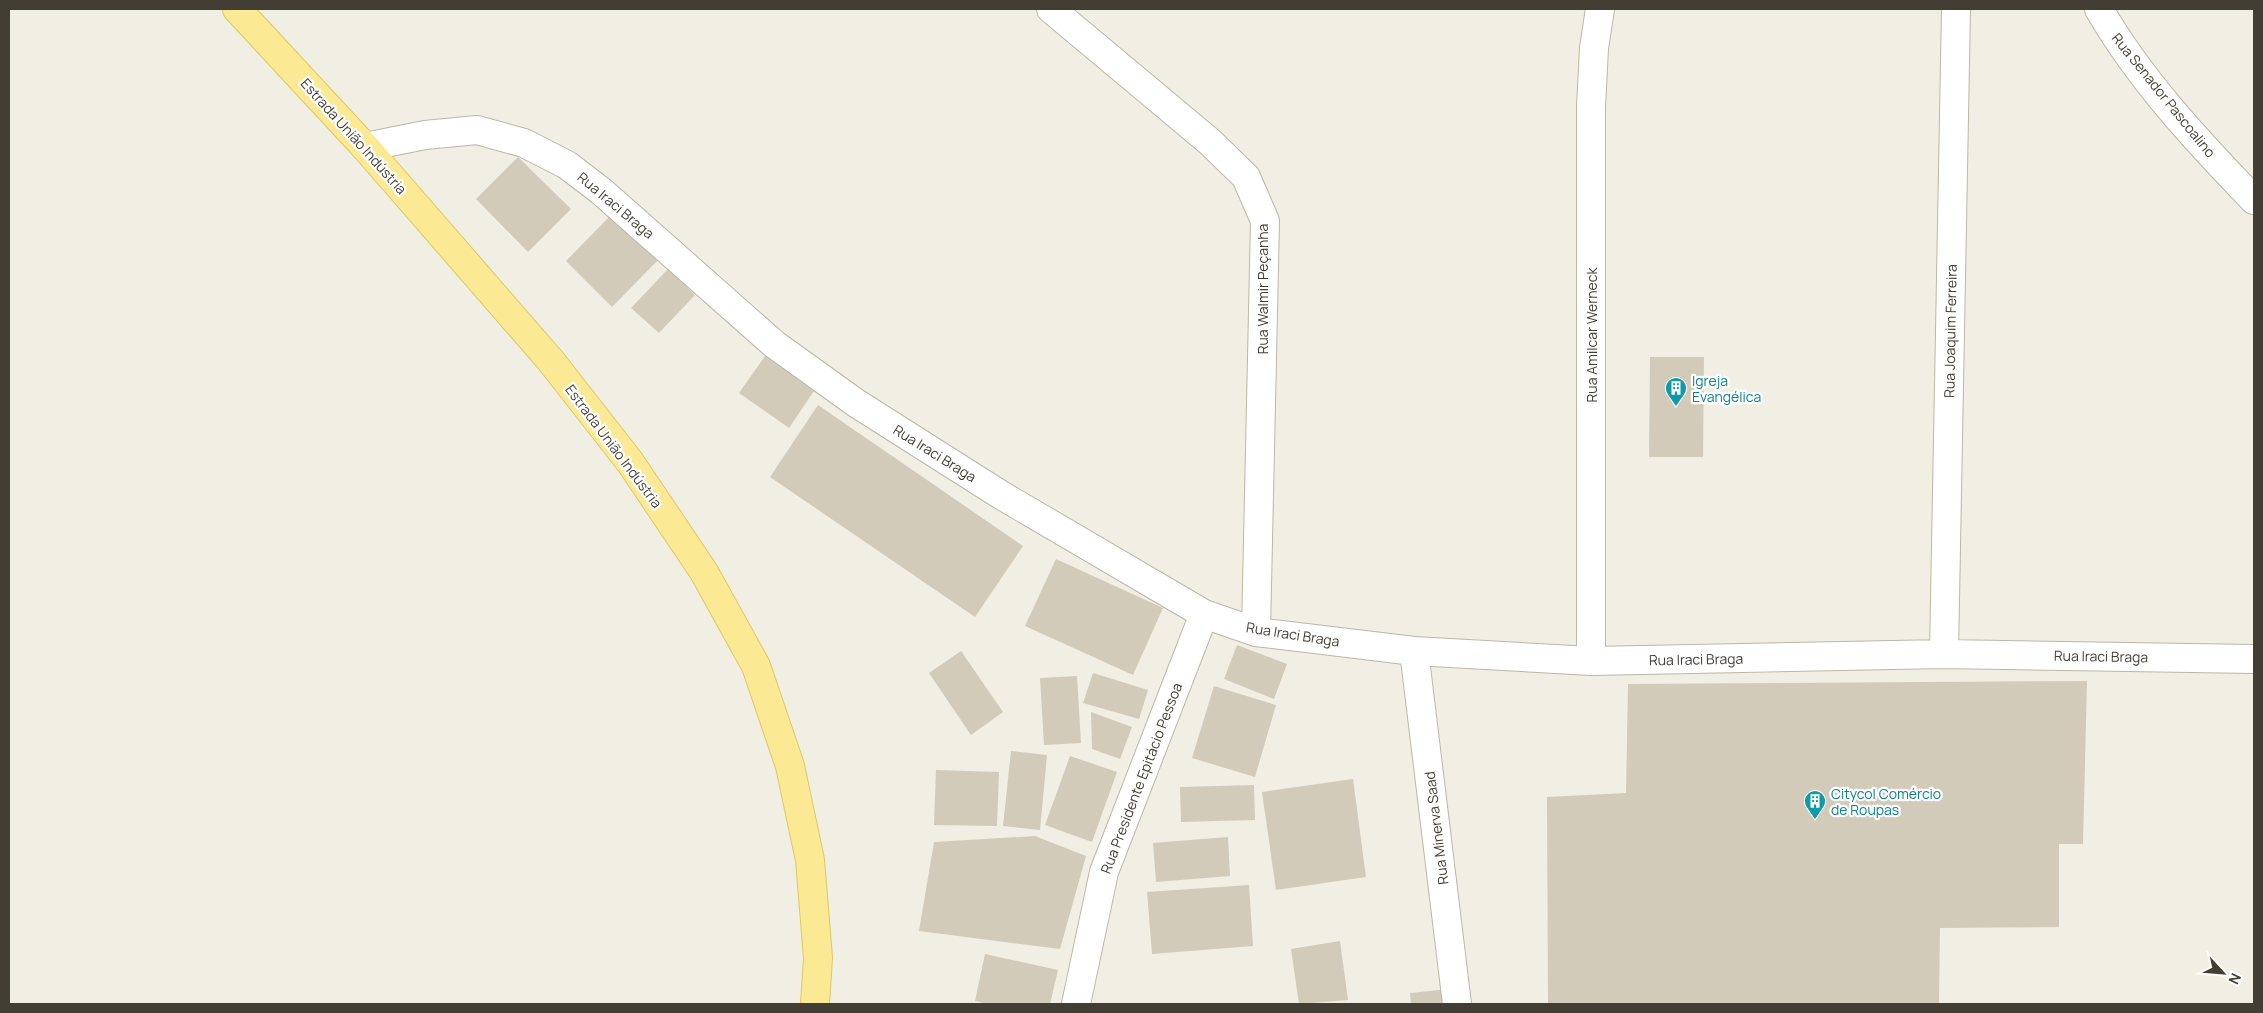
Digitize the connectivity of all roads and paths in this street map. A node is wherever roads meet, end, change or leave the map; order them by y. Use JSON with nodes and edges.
{"nodes":[{"id":1,"x":237,"y":9,"type":"edge"},
{"id":2,"x":1050,"y":9,"type":"edge"},
{"id":3,"x":1600,"y":9,"type":"edge"},
{"id":4,"x":1956,"y":9,"type":"edge"},
{"id":5,"x":2099,"y":9,"type":"edge"},
{"id":6,"x":365,"y":147,"type":"junction"},
{"id":7,"x":2254,"y":200,"type":"edge"},
{"id":8,"x":1204,"y":614,"type":"junction"},
{"id":9,"x":1256,"y":632,"type":"junction"},
{"id":10,"x":1414,"y":651,"type":"junction"},
{"id":11,"x":1944,"y":654,"type":"junction"},
{"id":12,"x":2254,"y":659,"type":"edge"},
{"id":13,"x":1591,"y":661,"type":"junction"},
{"id":14,"x":815,"y":1004,"type":"edge"},
{"id":15,"x":1076,"y":1004,"type":"edge"},
{"id":16,"x":1457,"y":1004,"type":"edge"}],
"edges":[{"from":1,"to":6,"type":"main road","name":"Estrada União Indústria"},
{"from":2,"to":9,"type":"street","name":"Rua Walmir Peçanha"},
{"from":3,"to":13,"type":"street","name":"Rua Amilcar Werneck"},
{"from":4,"to":11,"type":"street","name":"Rua Joaquim Ferreira"},
{"from":5,"to":7,"type":"street","name":"Rua Senador Pascoalino"},
{"from":6,"to":8,"type":"street","name":"Rua Iraci Braga"},
{"from":6,"to":14,"type":"main road","name":"Estrada União Indústria"},
{"from":8,"to":9,"type":"street","name":"Rua Iraci Braga"},
{"from":8,"to":15,"type":"street","name":"Rua Presidente Epitácio Pessoa"},
{"from":9,"to":10,"type":"street","name":"Rua Iraci Braga"},
{"from":10,"to":13,"type":"street","name":"Rua Iraci Braga"},
{"from":10,"to":16,"type":"street","name":"Rua Minerva Saad"},
{"from":11,"to":12,"type":"street","name":"Rua Iraci Braga"},
{"from":11,"to":13,"type":"street","name":"Rua Iraci Braga"}]}
